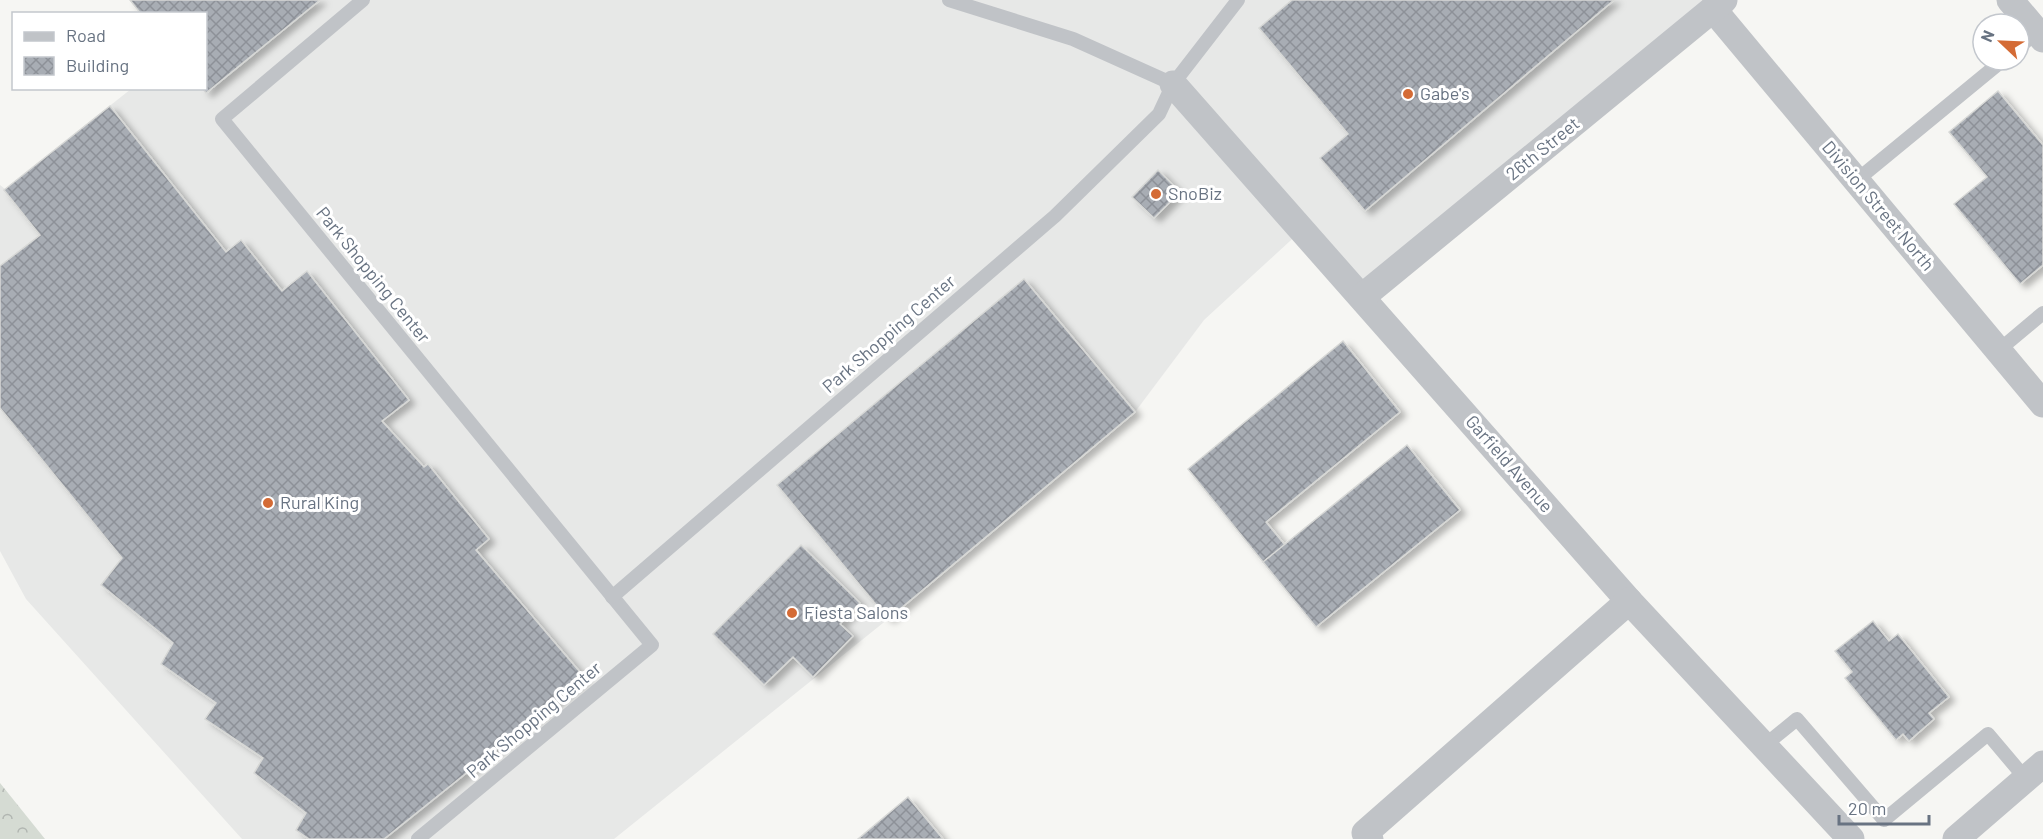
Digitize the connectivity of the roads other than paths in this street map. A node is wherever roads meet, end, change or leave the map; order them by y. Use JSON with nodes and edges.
{"nodes":[{"id":1,"x":363,"y":0,"type":"edge"},
{"id":2,"x":949,"y":0,"type":"edge"},
{"id":3,"x":1238,"y":0,"type":"edge"},
{"id":4,"x":2010,"y":0,"type":"edge"},
{"id":5,"x":1718,"y":5,"type":"edge"},
{"id":6,"x":2036,"y":36,"type":"edge"},
{"id":7,"x":1988,"y":72,"type":"edge"},
{"id":8,"x":1173,"y":84,"type":"junction"},
{"id":9,"x":1857,"y":180,"type":"junction"},
{"id":10,"x":1362,"y":297,"type":"junction"},
{"id":11,"x":2043,"y":313,"type":"edge"},
{"id":12,"x":1999,"y":350,"type":"junction"},
{"id":13,"x":2043,"y":404,"type":"edge"},
{"id":14,"x":612,"y":597,"type":"junction"},
{"id":15,"x":1629,"y":601,"type":"junction"},
{"id":16,"x":1764,"y":746,"type":"junction"},
{"id":17,"x":2034,"y":772,"type":"edge"},
{"id":18,"x":418,"y":839,"type":"edge"},
{"id":19,"x":1370,"y":839,"type":"edge"},
{"id":20,"x":1851,"y":839,"type":"edge"},
{"id":21,"x":1956,"y":839,"type":"edge"}],
"edges":[{"from":1,"to":14,"type":"lane","name":"Park Shopping Center"},
{"from":2,"to":8,"type":"lane"},
{"from":3,"to":8,"type":"lane","name":"Park Shopping Center"},
{"from":4,"to":6,"type":"street"},
{"from":5,"to":9,"type":"street","name":"Division Street North"},
{"from":5,"to":10,"type":"street","name":"26th Street"},
{"from":7,"to":9,"type":"lane"},
{"from":8,"to":10,"type":"street","name":"Garfield Avenue"},
{"from":8,"to":14,"type":"lane","name":"Park Shopping Center"},
{"from":9,"to":12,"type":"street","name":"Division Street North"},
{"from":10,"to":15,"type":"street","name":"Garfield Avenue"},
{"from":11,"to":12,"type":"lane"},
{"from":12,"to":13,"type":"street","name":"Division Street North"},
{"from":14,"to":18,"type":"lane","name":"Park Shopping Center"},
{"from":15,"to":16,"type":"street","name":"Garfield Avenue"},
{"from":15,"to":19,"type":"street"},
{"from":16,"to":17,"type":"lane"},
{"from":16,"to":20,"type":"street","name":"Garfield Avenue"},
{"from":17,"to":21,"type":"street"}]}
